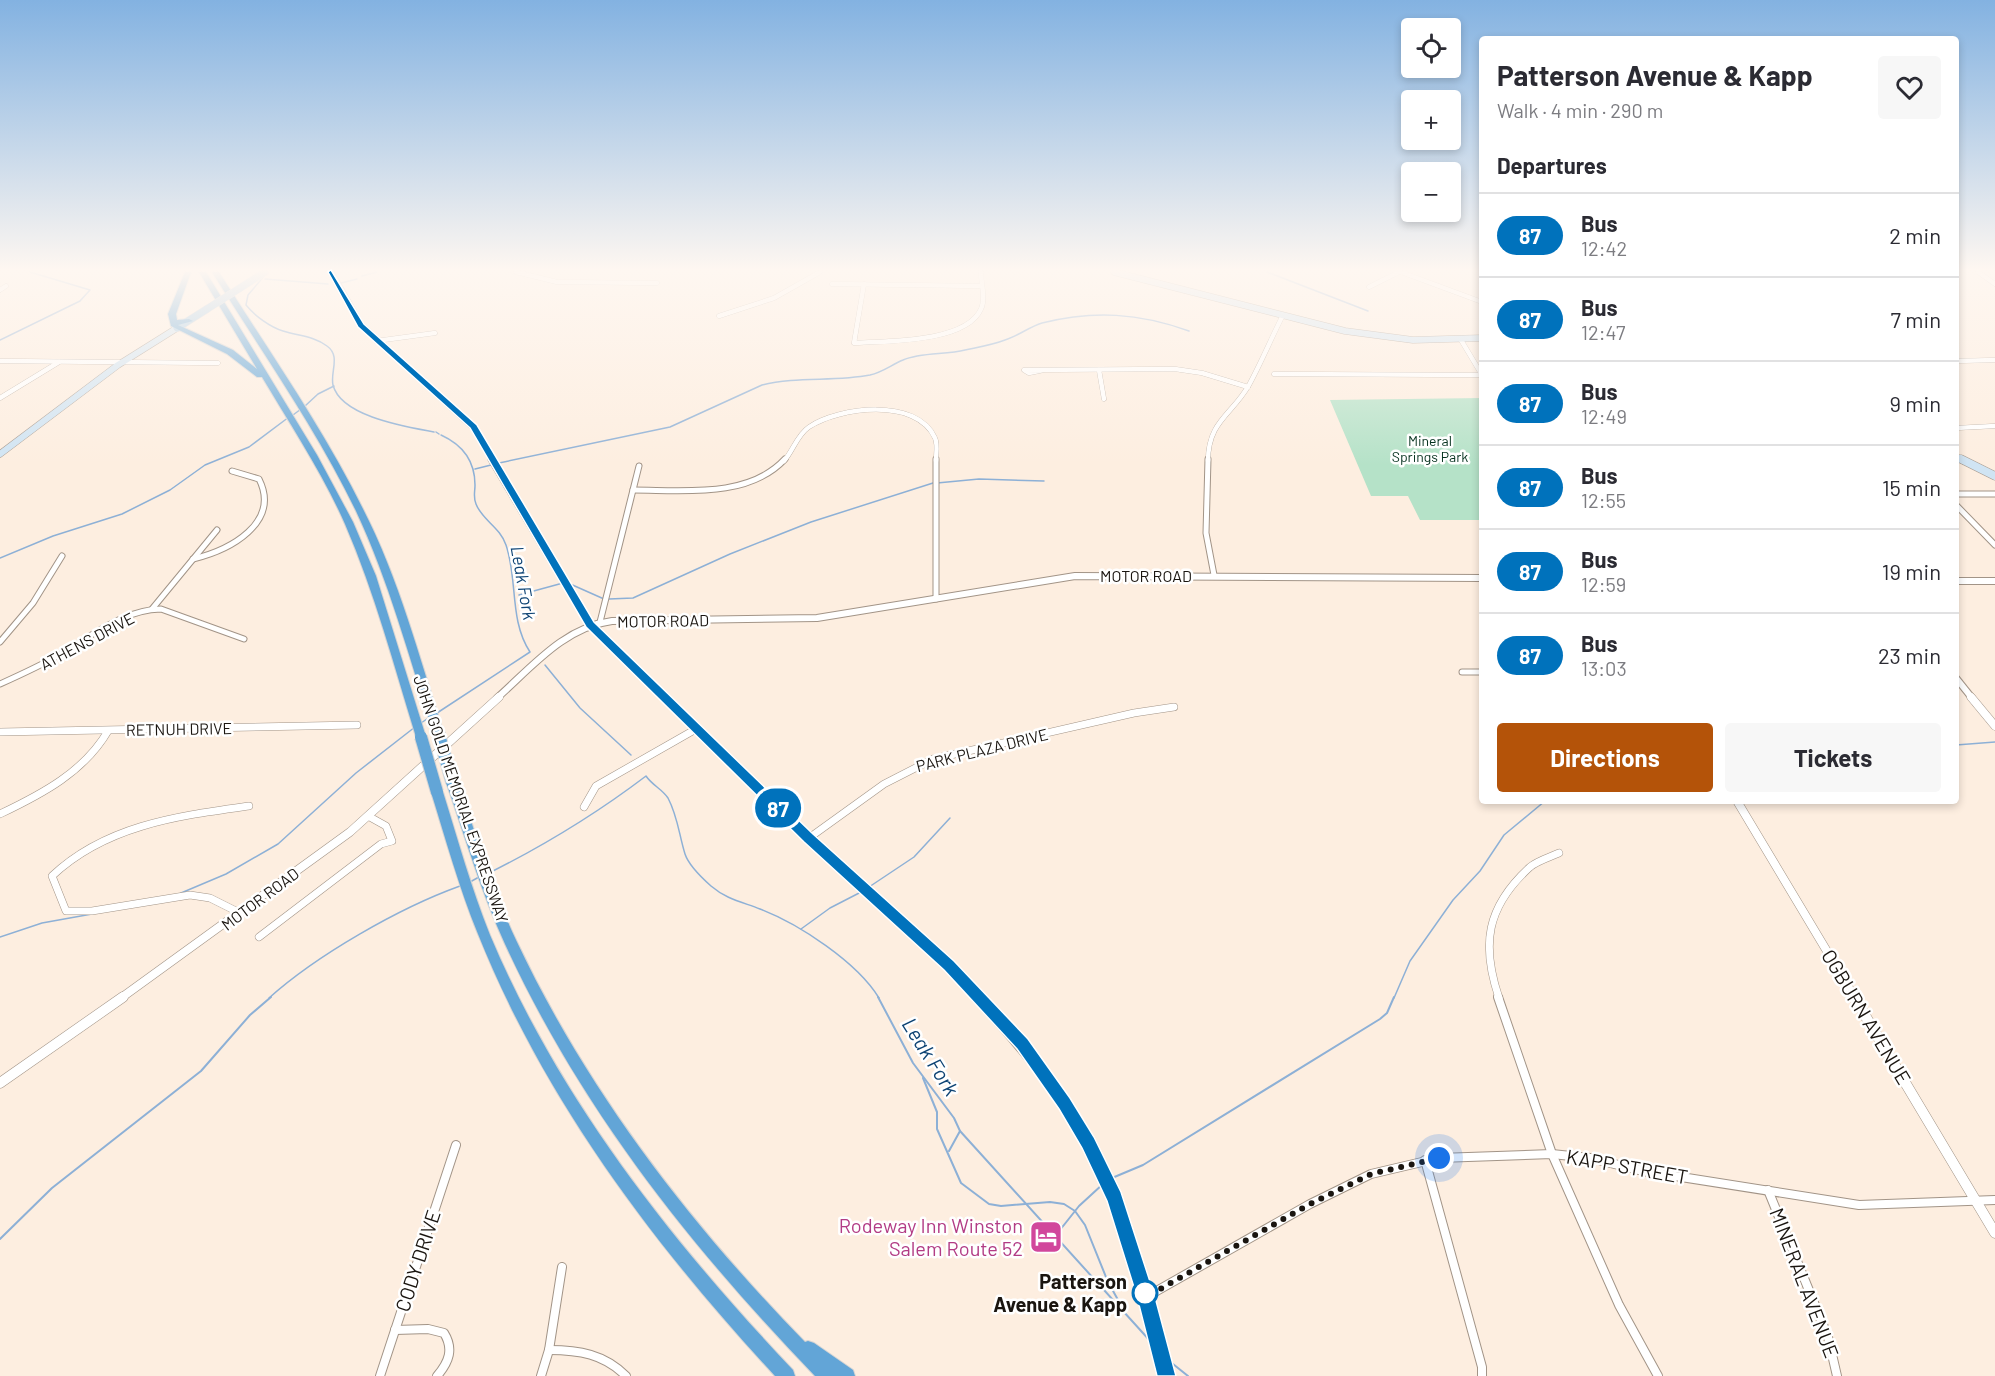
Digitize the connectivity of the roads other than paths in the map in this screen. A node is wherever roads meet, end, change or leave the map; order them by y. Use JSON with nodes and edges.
{"nodes":[{"id":1,"x":159,"y":336,"type":"edge"},
{"id":2,"x":198,"y":336,"type":"edge"},
{"id":3,"x":241,"y":336,"type":"edge"},
{"id":4,"x":255,"y":336,"type":"edge"},
{"id":5,"x":373,"y":336,"type":"edge"},
{"id":6,"x":408,"y":336,"type":"edge"},
{"id":7,"x":855,"y":336,"type":"edge"},
{"id":8,"x":926,"y":336,"type":"edge"},
{"id":9,"x":1273,"y":336,"type":"edge"},
{"id":10,"x":1363,"y":336,"type":"edge"},
{"id":11,"x":1479,"y":338,"type":"edge"},
{"id":12,"x":376,"y":340,"type":"junction"},
{"id":13,"x":1461,"y":340,"type":"junction"},
{"id":14,"x":1995,"y":360,"type":"edge"},
{"id":15,"x":124,"y":361,"type":"junction"},
{"id":16,"x":1959,"y":361,"type":"edge"},
{"id":17,"x":0,"y":362,"type":"edge"},
{"id":18,"x":60,"y":362,"type":"junction"},
{"id":19,"x":218,"y":363,"type":"dead end"},
{"id":20,"x":1044,"y":370,"type":"dead end"},
{"id":21,"x":1099,"y":370,"type":"junction"},
{"id":22,"x":1479,"y":370,"type":"edge"},
{"id":23,"x":1274,"y":374,"type":"dead end"},
{"id":24,"x":1479,"y":375,"type":"edge"},
{"id":25,"x":270,"y":384,"type":"junction"},
{"id":26,"x":1248,"y":387,"type":"junction"},
{"id":27,"x":0,"y":398,"type":"edge"},
{"id":28,"x":1104,"y":399,"type":"dead end"},
{"id":29,"x":1995,"y":426,"type":"edge"},
{"id":30,"x":1959,"y":428,"type":"edge"},
{"id":31,"x":0,"y":454,"type":"edge"},
{"id":32,"x":1959,"y":458,"type":"edge"},
{"id":33,"x":639,"y":466,"type":"dead end"},
{"id":34,"x":232,"y":471,"type":"dead end"},
{"id":35,"x":1995,"y":476,"type":"edge"},
{"id":36,"x":633,"y":490,"type":"junction"},
{"id":37,"x":1959,"y":494,"type":"edge"},
{"id":38,"x":1995,"y":494,"type":"edge"},
{"id":39,"x":1959,"y":508,"type":"edge"},
{"id":40,"x":217,"y":530,"type":"dead end"},
{"id":41,"x":1995,"y":544,"type":"edge"},
{"id":42,"x":62,"y":556,"type":"dead end"},
{"id":43,"x":194,"y":559,"type":"junction"},
{"id":44,"x":1214,"y":575,"type":"junction"},
{"id":45,"x":1479,"y":578,"type":"edge"},
{"id":46,"x":1959,"y":581,"type":"edge"},
{"id":47,"x":1995,"y":581,"type":"edge"},
{"id":48,"x":936,"y":599,"type":"junction"},
{"id":49,"x":152,"y":609,"type":"junction"},
{"id":50,"x":600,"y":622,"type":"junction"},
{"id":51,"x":590,"y":625,"type":"junction"},
{"id":52,"x":244,"y":639,"type":"dead end"},
{"id":53,"x":0,"y":642,"type":"edge"},
{"id":54,"x":1462,"y":672,"type":"dead end"},
{"id":55,"x":1479,"y":672,"type":"edge"},
{"id":56,"x":1959,"y":682,"type":"edge"},
{"id":57,"x":0,"y":684,"type":"edge"},
{"id":58,"x":1174,"y":707,"type":"dead end"},
{"id":59,"x":357,"y":725,"type":"dead end"},
{"id":60,"x":1995,"y":726,"type":"edge"},
{"id":61,"x":696,"y":729,"type":"junction"},
{"id":62,"x":108,"y":731,"type":"junction"},
{"id":63,"x":0,"y":732,"type":"edge"},
{"id":64,"x":1739,"y":804,"type":"edge"},
{"id":65,"x":249,"y":807,"type":"dead end"},
{"id":66,"x":584,"y":807,"type":"dead end"},
{"id":67,"x":0,"y":814,"type":"edge"},
{"id":68,"x":368,"y":816,"type":"junction"},
{"id":69,"x":809,"y":838,"type":"junction"},
{"id":70,"x":1559,"y":853,"type":"dead end"},
{"id":71,"x":240,"y":913,"type":"junction"},
{"id":72,"x":259,"y":937,"type":"dead end"},
{"id":73,"x":0,"y":1083,"type":"edge"},
{"id":74,"x":456,"y":1145,"type":"dead end"},
{"id":75,"x":1552,"y":1154,"type":"junction"},
{"id":76,"x":1425,"y":1160,"type":"junction"},
{"id":77,"x":1768,"y":1190,"type":"junction"},
{"id":78,"x":1976,"y":1200,"type":"junction"},
{"id":79,"x":1995,"y":1200,"type":"edge"},
{"id":80,"x":1995,"y":1233,"type":"edge"},
{"id":81,"x":562,"y":1267,"type":"dead end"},
{"id":82,"x":1146,"y":1297,"type":"junction"},
{"id":83,"x":395,"y":1330,"type":"junction"},
{"id":84,"x":782,"y":1331,"type":"junction"},
{"id":85,"x":549,"y":1350,"type":"junction"},
{"id":86,"x":380,"y":1376,"type":"edge"},
{"id":87,"x":437,"y":1376,"type":"edge"},
{"id":88,"x":541,"y":1376,"type":"edge"},
{"id":89,"x":626,"y":1376,"type":"edge"},
{"id":90,"x":785,"y":1376,"type":"edge"},
{"id":91,"x":828,"y":1376,"type":"edge"},
{"id":92,"x":847,"y":1376,"type":"edge"},
{"id":93,"x":1167,"y":1376,"type":"edge"},
{"id":94,"x":1482,"y":1376,"type":"edge"},
{"id":95,"x":1658,"y":1376,"type":"edge"},
{"id":96,"x":1837,"y":1376,"type":"edge"}],
"edges":[{"from":1,"to":15,"type":"main road"},
{"from":2,"to":25,"type":"highway"},
{"from":3,"to":25,"type":"highway","name":"JOHN GOLD MEMORIAL EXPRESSWAY"},
{"from":4,"to":84,"type":"highway","name":"JOHN GOLD MEMORIAL EXPRESSWAY","bridge":true},
{"from":5,"to":12,"type":"main road"},
{"from":6,"to":12,"type":"street"},
{"from":7,"to":8,"type":"street"},
{"from":9,"to":26,"type":"street"},
{"from":10,"to":13,"type":"main road"},
{"from":11,"to":13,"type":"main road"},
{"from":12,"to":51,"type":"main road"},
{"from":13,"to":22,"type":"street"},
{"from":14,"to":16,"type":"street"},
{"from":15,"to":18,"type":"street"},
{"from":15,"to":19,"type":"street"},
{"from":15,"to":31,"type":"main road"},
{"from":17,"to":18,"type":"street"},
{"from":18,"to":27,"type":"street"},
{"from":20,"to":21,"type":"street"},
{"from":21,"to":26,"type":"street"},
{"from":21,"to":28,"type":"street"},
{"from":23,"to":24,"type":"street"},
{"from":25,"to":90,"type":"highway","name":"JOHN GOLD MEMORIAL EXPRESSWAY","bridge":true},
{"from":26,"to":44,"type":"street"},
{"from":29,"to":30,"type":"street"},
{"from":32,"to":35,"type":"main road"},
{"from":33,"to":36,"type":"street"},
{"from":34,"to":43,"type":"street"},
{"from":36,"to":48,"type":"street"},
{"from":36,"to":50,"type":"street"},
{"from":37,"to":38,"type":"street"},
{"from":39,"to":41,"type":"street"},
{"from":40,"to":43,"type":"street"},
{"from":42,"to":53,"type":"street"},
{"from":43,"to":49,"type":"street"},
{"from":44,"to":45,"type":"street","name":"MOTOR ROAD"},
{"from":44,"to":48,"type":"street","name":"MOTOR ROAD"},
{"from":46,"to":47,"type":"street"},
{"from":48,"to":50,"type":"street","name":"MOTOR ROAD"},
{"from":49,"to":52,"type":"street","name":"ATHENS DRIVE"},
{"from":49,"to":57,"type":"street","name":"ATHENS DRIVE"},
{"from":50,"to":51,"type":"street","name":"MOTOR ROAD"},
{"from":51,"to":61,"type":"main road"},
{"from":51,"to":68,"type":"street","name":"MOTOR ROAD"},
{"from":54,"to":55,"type":"street"},
{"from":56,"to":60,"type":"street"},
{"from":58,"to":69,"type":"street","name":"PARK PLAZA DRIVE"},
{"from":59,"to":62,"type":"street","name":"RETNUH DRIVE"},
{"from":61,"to":66,"type":"street"},
{"from":61,"to":69,"type":"main road"},
{"from":62,"to":63,"type":"street","name":"RETNUH DRIVE"},
{"from":62,"to":67,"type":"street"},
{"from":64,"to":78,"type":"street","name":"OGBURN AVENUE"},
{"from":65,"to":71,"type":"street"},
{"from":68,"to":71,"type":"street","name":"MOTOR ROAD"},
{"from":68,"to":72,"type":"street"},
{"from":69,"to":82,"type":"main road"},
{"from":70,"to":75,"type":"street"},
{"from":71,"to":73,"type":"street","name":"MOTOR ROAD"},
{"from":74,"to":83,"type":"street","name":"CODY DRIVE"},
{"from":75,"to":76,"type":"street","name":"KAPP STREET"},
{"from":75,"to":77,"type":"street","name":"KAPP STREET"},
{"from":75,"to":95,"type":"street"},
{"from":76,"to":82,"type":"street","name":"KAPP STREET"},
{"from":76,"to":94,"type":"street"},
{"from":77,"to":78,"type":"street","name":"KAPP STREET"},
{"from":77,"to":96,"type":"street","name":"MINERAL AVENUE"},
{"from":78,"to":79,"type":"street","name":"KAPP STREET"},
{"from":78,"to":80,"type":"street","name":"OGBURN AVENUE"},
{"from":81,"to":85,"type":"street"},
{"from":82,"to":93,"type":"main road"},
{"from":83,"to":86,"type":"street","name":"CODY DRIVE"},
{"from":83,"to":87,"type":"street"},
{"from":84,"to":91,"type":"highway","name":"JOHN GOLD MEMORIAL EXPRESSWAY"},
{"from":84,"to":92,"type":"highway"},
{"from":85,"to":88,"type":"street"},
{"from":85,"to":89,"type":"street"}]}
